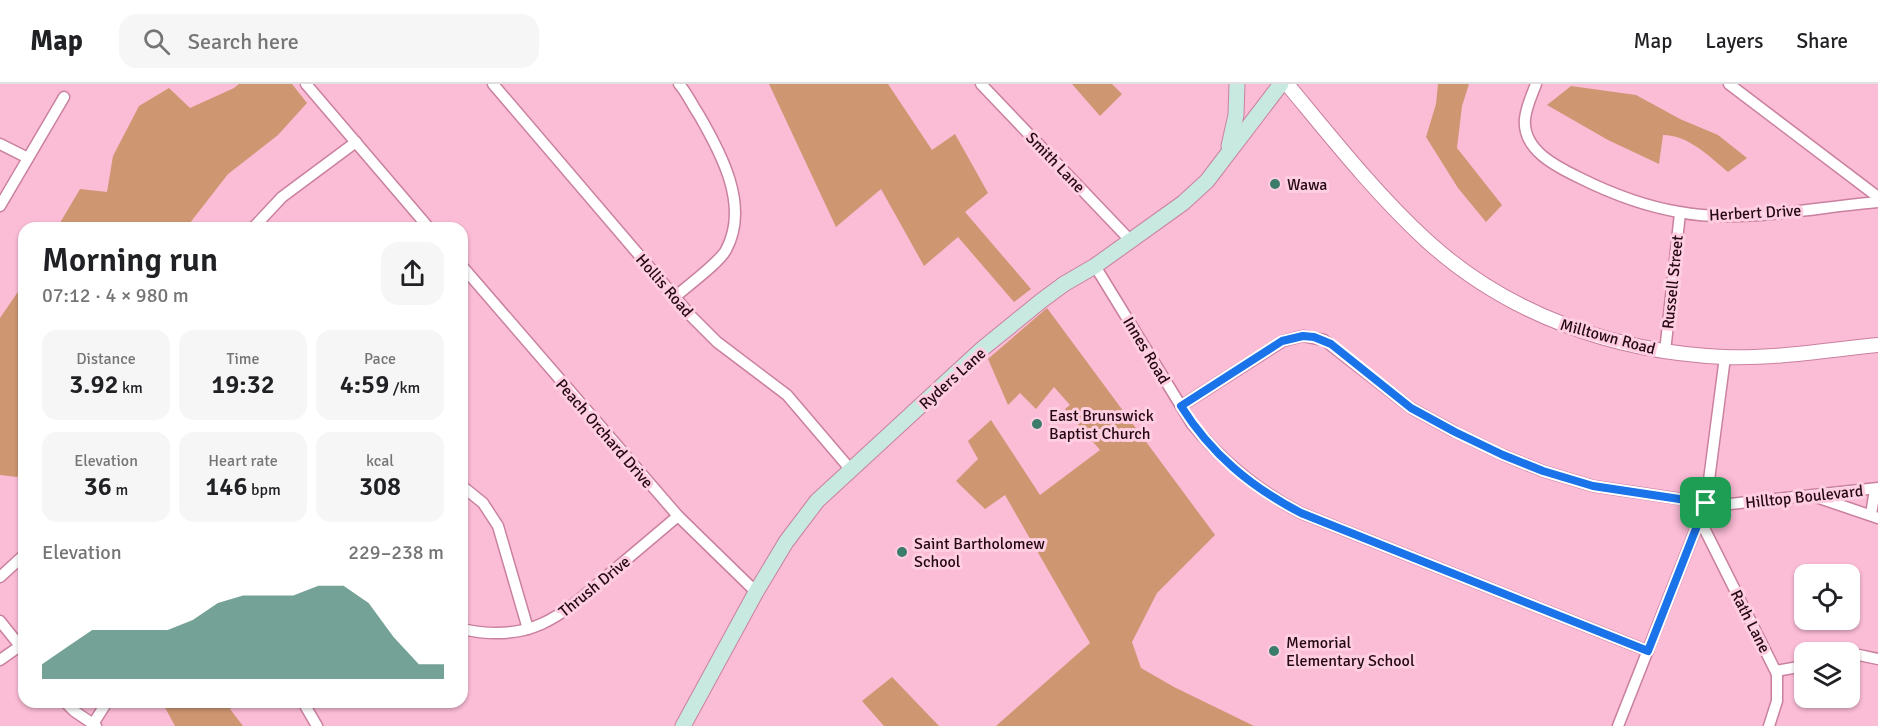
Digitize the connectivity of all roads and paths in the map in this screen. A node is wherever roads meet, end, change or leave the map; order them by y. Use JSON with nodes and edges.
{"nodes":[{"id":1,"x":306,"y":84,"type":"edge"},
{"id":2,"x":493,"y":84,"type":"edge"},
{"id":3,"x":679,"y":84,"type":"edge"},
{"id":4,"x":981,"y":84,"type":"edge"},
{"id":5,"x":1237,"y":84,"type":"edge"},
{"id":6,"x":1281,"y":84,"type":"edge"},
{"id":7,"x":1287,"y":84,"type":"edge"},
{"id":8,"x":1536,"y":84,"type":"edge"},
{"id":9,"x":1729,"y":84,"type":"edge"},
{"id":10,"x":64,"y":97,"type":"dead end"},
{"id":11,"x":356,"y":142,"type":"junction"},
{"id":12,"x":0,"y":144,"type":"edge"},
{"id":13,"x":1228,"y":152,"type":"junction"},
{"id":14,"x":28,"y":158,"type":"junction"},
{"id":15,"x":1878,"y":197,"type":"edge"},
{"id":16,"x":1878,"y":202,"type":"edge"},
{"id":17,"x":0,"y":206,"type":"edge"},
{"id":18,"x":1680,"y":213,"type":"junction"},
{"id":19,"x":259,"y":222,"type":"edge"},
{"id":20,"x":424,"y":222,"type":"edge"},
{"id":21,"x":1130,"y":240,"type":"junction"},
{"id":22,"x":1095,"y":266,"type":"junction"},
{"id":23,"x":468,"y":273,"type":"edge"},
{"id":24,"x":675,"y":297,"type":"junction"},
{"id":25,"x":1878,"y":345,"type":"edge"},
{"id":26,"x":1665,"y":352,"type":"junction"},
{"id":27,"x":1725,"y":357,"type":"junction"},
{"id":28,"x":1181,"y":406,"type":"junction"},
{"id":29,"x":851,"y":470,"type":"junction"},
{"id":30,"x":1876,"y":489,"type":"edge"},
{"id":31,"x":468,"y":491,"type":"edge"},
{"id":32,"x":1811,"y":496,"type":"junction"},
{"id":33,"x":1706,"y":503,"type":"junction"},
{"id":34,"x":678,"y":516,"type":"junction"},
{"id":35,"x":1875,"y":517,"type":"edge"},
{"id":36,"x":1700,"y":520,"type":"junction"},
{"id":37,"x":18,"y":560,"type":"edge"},
{"id":38,"x":0,"y":577,"type":"edge"},
{"id":39,"x":756,"y":592,"type":"junction"},
{"id":40,"x":0,"y":621,"type":"edge"},
{"id":41,"x":528,"y":629,"type":"junction"},
{"id":42,"x":468,"y":630,"type":"edge"},
{"id":43,"x":18,"y":644,"type":"edge"},
{"id":44,"x":18,"y":651,"type":"edge"},
{"id":45,"x":1648,"y":651,"type":"junction"},
{"id":46,"x":1860,"y":655,"type":"edge"},
{"id":47,"x":1878,"y":659,"type":"edge"},
{"id":48,"x":0,"y":660,"type":"edge"},
{"id":49,"x":1794,"y":668,"type":"edge"},
{"id":50,"x":1776,"y":671,"type":"junction"},
{"id":51,"x":71,"y":708,"type":"edge"},
{"id":52,"x":104,"y":708,"type":"edge"},
{"id":53,"x":306,"y":708,"type":"edge"},
{"id":54,"x":95,"y":725,"type":"edge"},
{"id":55,"x":317,"y":726,"type":"edge"},
{"id":56,"x":682,"y":726,"type":"edge"},
{"id":57,"x":1618,"y":726,"type":"edge"},
{"id":58,"x":1769,"y":726,"type":"edge"}],
"edges":[{"from":1,"to":11,"type":"street"},
{"from":2,"to":24,"type":"street","name":"Hollis Road"},
{"from":3,"to":24,"type":"street"},
{"from":4,"to":21,"type":"street","name":"Smith Lane"},
{"from":5,"to":13,"type":"main road"},
{"from":6,"to":13,"type":"main road","name":"Ryders Lane"},
{"from":7,"to":26,"type":"street","name":"Milltown Road"},
{"from":8,"to":18,"type":"street","name":"Herbert Drive"},
{"from":9,"to":15,"type":"street"},
{"from":10,"to":14,"type":"street"},
{"from":11,"to":19,"type":"street"},
{"from":11,"to":20,"type":"street"},
{"from":12,"to":14,"type":"street"},
{"from":13,"to":21,"type":"main road","name":"Ryders Lane"},
{"from":14,"to":17,"type":"street"},
{"from":16,"to":18,"type":"street","name":"Herbert Drive"},
{"from":18,"to":26,"type":"street","name":"Russell Street"},
{"from":21,"to":22,"type":"main road","name":"Ryders Lane"},
{"from":22,"to":28,"type":"street","name":"Innes Road"},
{"from":22,"to":29,"type":"main road","name":"Ryders Lane"},
{"from":23,"to":34,"type":"street","name":"Peach Orchard Drive"},
{"from":24,"to":29,"type":"street","name":"Hollis Road"},
{"from":25,"to":27,"type":"street","name":"Milltown Road"},
{"from":26,"to":27,"type":"street","name":"Milltown Road"},
{"from":27,"to":33,"type":"street"},
{"from":28,"to":33,"type":"street","name":"Hilltop Boulevard"},
{"from":28,"to":45,"type":"street","name":"Innes Road"},
{"from":29,"to":39,"type":"main road","name":"Ryders Lane"},
{"from":30,"to":32,"type":"street","name":"Hilltop Boulevard"},
{"from":30,"to":35,"type":"street"},
{"from":31,"to":41,"type":"street"},
{"from":32,"to":33,"type":"street","name":"Hilltop Boulevard"},
{"from":32,"to":35,"type":"street"},
{"from":33,"to":36,"type":"street"},
{"from":34,"to":39,"type":"street","name":"Peach Orchard Drive"},
{"from":34,"to":41,"type":"street","name":"Thrush Drive"},
{"from":36,"to":45,"type":"street"},
{"from":36,"to":50,"type":"street","name":"Rath Lane"},
{"from":37,"to":38,"type":"street"},
{"from":39,"to":56,"type":"main road","name":"Ryders Lane"},
{"from":40,"to":43,"type":"street"},
{"from":41,"to":42,"type":"street","name":"Thrush Drive"},
{"from":44,"to":48,"type":"street"},
{"from":45,"to":57,"type":"street"},
{"from":46,"to":47,"type":"street"},
{"from":49,"to":50,"type":"street"},
{"from":50,"to":58,"type":"street","name":"Rath Lane"},
{"from":51,"to":54,"type":"street"},
{"from":52,"to":54,"type":"street"},
{"from":53,"to":55,"type":"street"}]}
